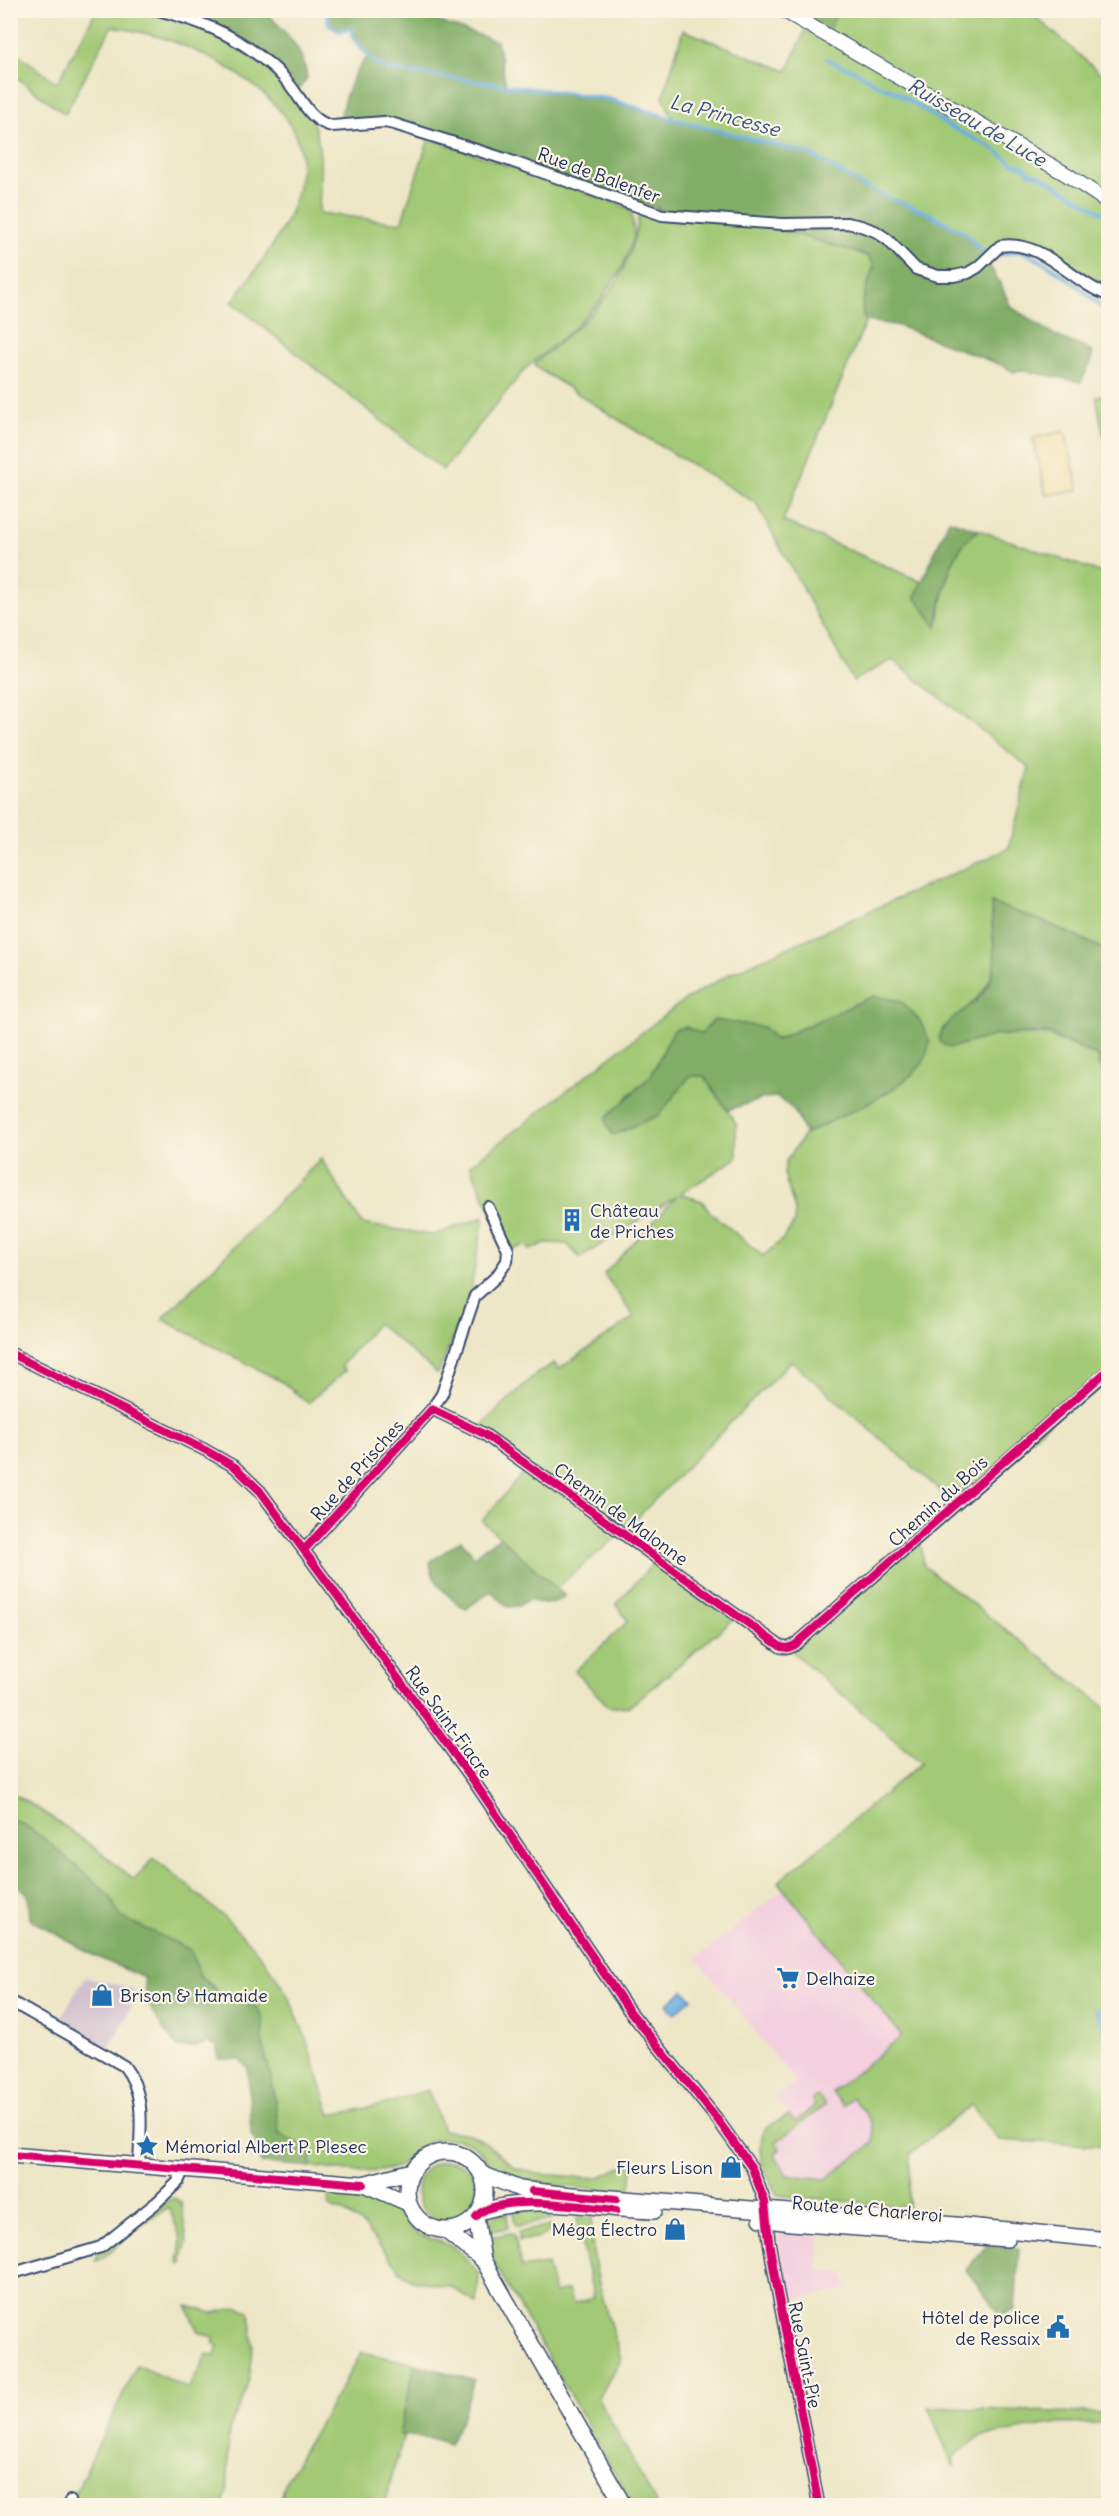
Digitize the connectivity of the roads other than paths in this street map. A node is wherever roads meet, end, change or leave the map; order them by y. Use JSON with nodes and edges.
{"nodes":[{"id":1,"x":158,"y":10,"type":"edge"},
{"id":2,"x":783,"y":10,"type":"edge"},
{"id":3,"x":1108,"y":202,"type":"edge"},
{"id":4,"x":1108,"y":295,"type":"edge"},
{"id":5,"x":489,"y":1207,"type":"dead end"},
{"id":6,"x":10,"y":1353,"type":"edge"},
{"id":7,"x":1105,"y":1374,"type":"dead end"},
{"id":8,"x":432,"y":1409,"type":"junction"},
{"id":9,"x":304,"y":1550,"type":"junction"},
{"id":10,"x":788,"y":1648,"type":"joint"},
{"id":11,"x":10,"y":2001,"type":"edge"},
{"id":12,"x":10,"y":2154,"type":"edge"},
{"id":13,"x":139,"y":2164,"type":"junction"},
{"id":14,"x":184,"y":2168,"type":"junction"},
{"id":15,"x":412,"y":2171,"type":"junction"},
{"id":16,"x":482,"y":2174,"type":"junction"},
{"id":17,"x":363,"y":2184,"type":"junction"},
{"id":18,"x":408,"y":2203,"type":"junction"},
{"id":19,"x":478,"y":2214,"type":"junction"},
{"id":20,"x":767,"y":2215,"type":"junction"},
{"id":21,"x":446,"y":2230,"type":"junction"},
{"id":22,"x":1108,"y":2241,"type":"edge"},
{"id":23,"x":483,"y":2260,"type":"junction"},
{"id":24,"x":10,"y":2274,"type":"edge"},
{"id":25,"x":624,"y":2505,"type":"edge"},
{"id":26,"x":819,"y":2505,"type":"edge"}],
"edges":[{"from":1,"to":4,"type":"street","name":"Rue de Balenfer"},
{"from":2,"to":3,"type":"street"},
{"from":5,"to":8,"type":"street","name":"Rue de Prisches"},
{"from":6,"to":9,"type":"street","name":"Rue Saint-Fiacre"},
{"from":7,"to":10,"type":"street","name":"Chemin du Bois"},
{"from":8,"to":9,"type":"street","name":"Rue de Prisches"},
{"from":8,"to":10,"type":"street","name":"Chemin de Malonne"},
{"from":9,"to":20,"type":"street","name":"Rue Saint-Fiacre"},
{"from":11,"to":13,"type":"street"},
{"from":12,"to":13,"type":"main road"},
{"from":13,"to":14,"type":"main road"},
{"from":14,"to":17,"type":"main road"},
{"from":14,"to":24,"type":"street"},
{"from":15,"to":16,"type":"main road"},
{"from":15,"to":17,"type":"main road"},
{"from":15,"to":18,"type":"main road"},
{"from":16,"to":19,"type":"main road"},
{"from":16,"to":20,"type":"main road"},
{"from":17,"to":18,"type":"main road"},
{"from":18,"to":21,"type":"main road"},
{"from":19,"to":20,"type":"main road","name":"Route de Charleroi"},
{"from":19,"to":21,"type":"main road","name":"Route de Charleroi"},
{"from":19,"to":23,"type":"main road"},
{"from":20,"to":22,"type":"main road"},
{"from":20,"to":26,"type":"street","name":"Rue Saint-Pie"},
{"from":21,"to":23,"type":"main road"},
{"from":23,"to":25,"type":"main road"}]}
